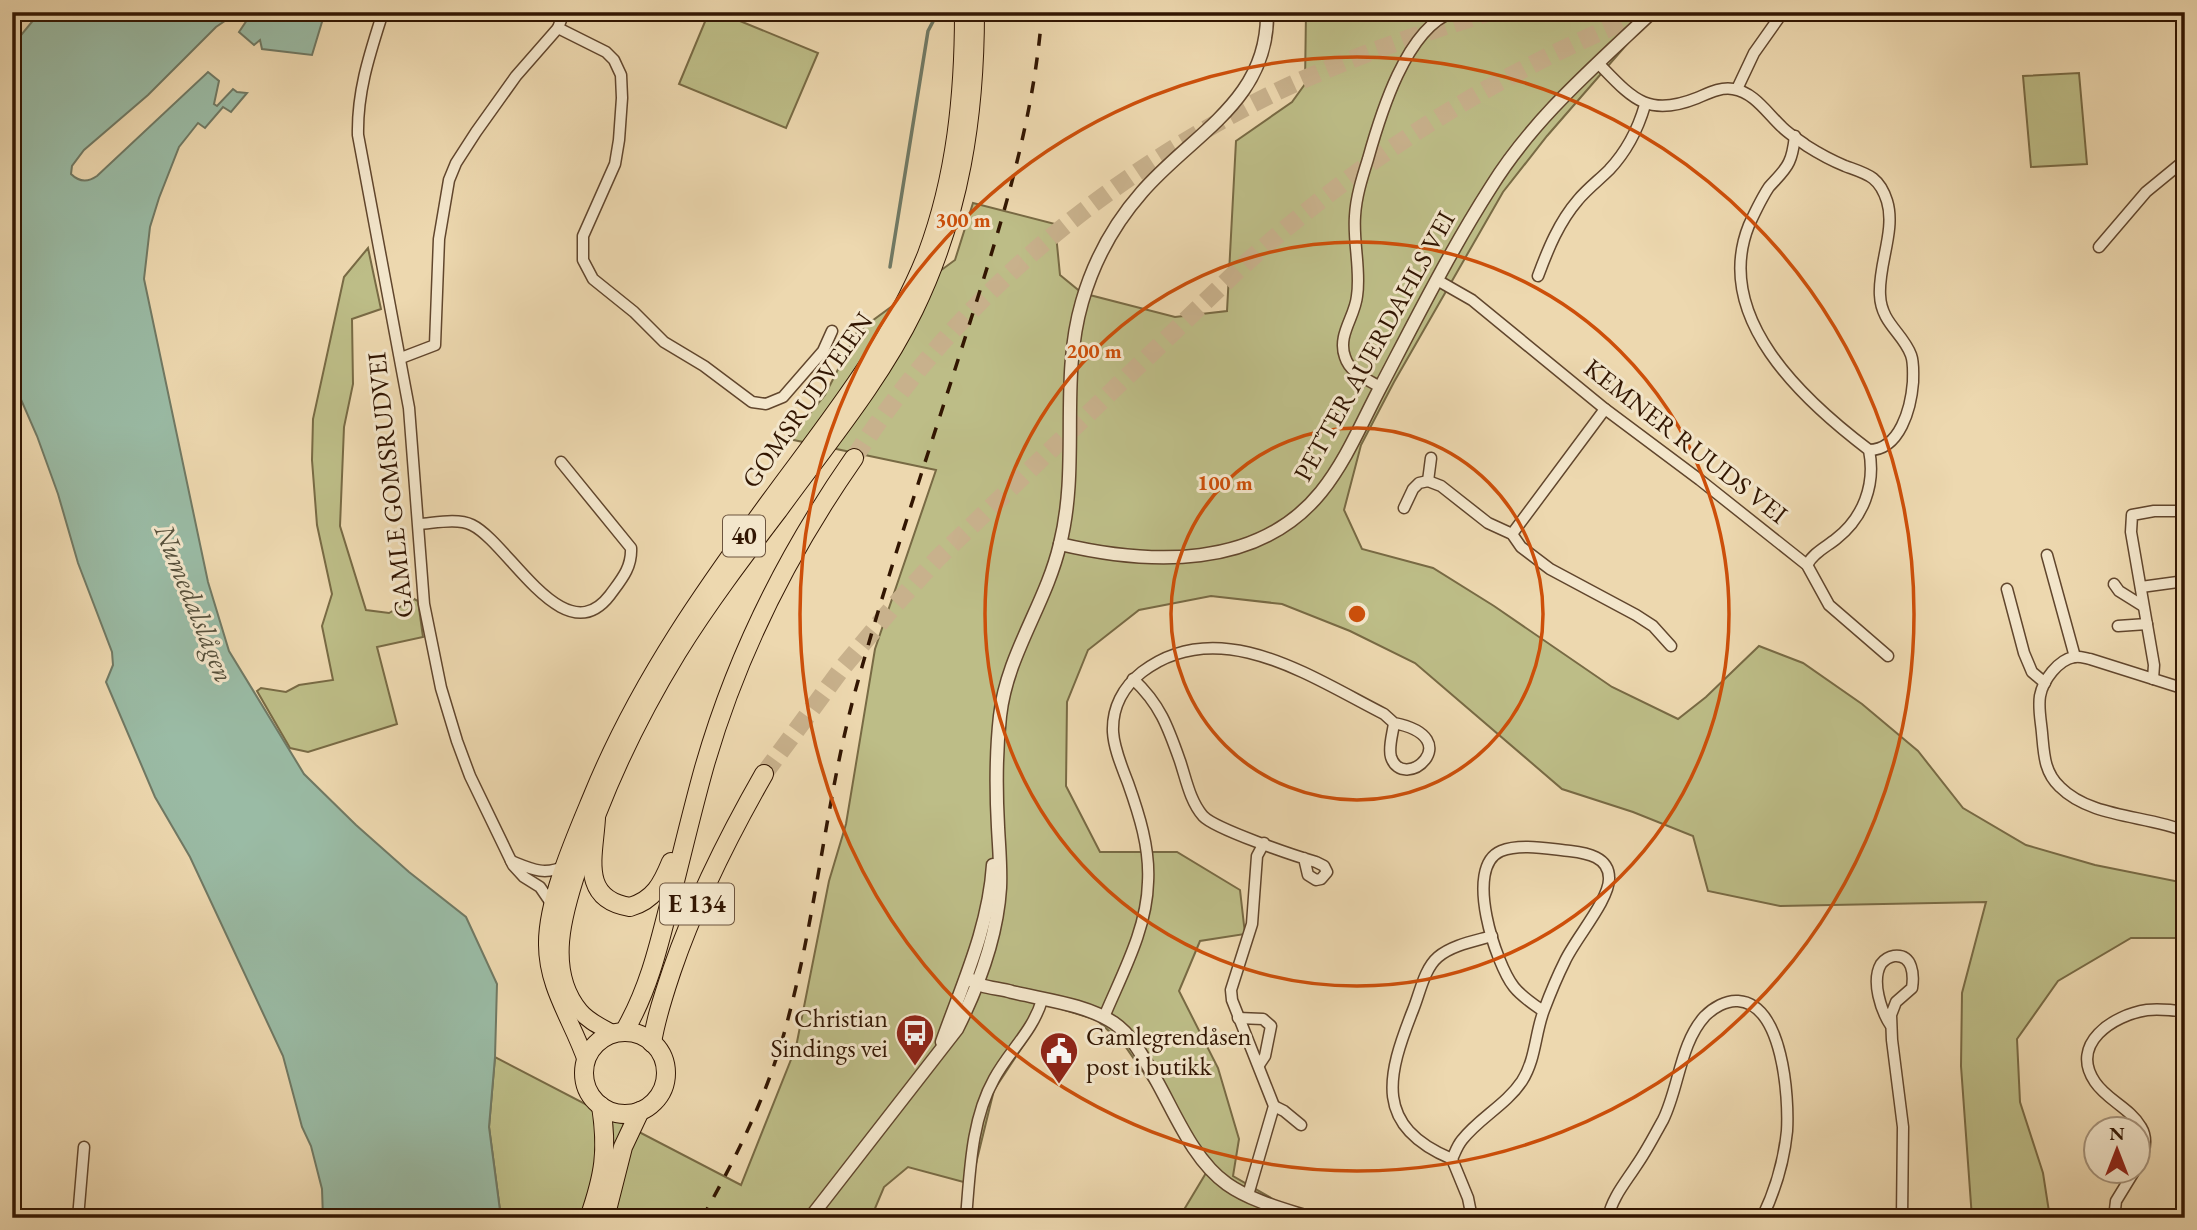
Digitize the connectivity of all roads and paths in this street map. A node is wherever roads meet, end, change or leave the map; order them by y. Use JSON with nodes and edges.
{"nodes":[{"id":1,"x":383,"y":12,"type":"edge"},
{"id":2,"x":565,"y":12,"type":"edge"},
{"id":3,"x":963,"y":12,"type":"edge"},
{"id":4,"x":976,"y":12,"type":"edge"},
{"id":5,"x":1267,"y":12,"type":"edge"},
{"id":6,"x":1453,"y":12,"type":"edge"},
{"id":7,"x":1652,"y":12,"type":"edge"},
{"id":8,"x":1783,"y":12,"type":"edge"},
{"id":9,"x":558,"y":28,"type":"junction"},
{"id":10,"x":1598,"y":63,"type":"junction"},
{"id":11,"x":1737,"y":89,"type":"junction"},
{"id":12,"x":1645,"y":104,"type":"junction"},
{"id":13,"x":1795,"y":136,"type":"junction"},
{"id":14,"x":2185,"y":160,"type":"edge"},
{"id":15,"x":2099,"y":247,"type":"dead end"},
{"id":16,"x":1538,"y":276,"type":"dead end"},
{"id":17,"x":1437,"y":281,"type":"junction"},
{"id":18,"x":832,"y":331,"type":"dead end"},
{"id":19,"x":401,"y":358,"type":"junction"},
{"id":20,"x":1380,"y":387,"type":"junction"},
{"id":21,"x":1605,"y":409,"type":"junction"},
{"id":22,"x":1869,"y":450,"type":"junction"},
{"id":23,"x":854,"y":458,"type":"tunnel mouth"},
{"id":24,"x":1431,"y":458,"type":"dead end"},
{"id":25,"x":561,"y":462,"type":"dead end"},
{"id":26,"x":1428,"y":481,"type":"junction"},
{"id":27,"x":1404,"y":508,"type":"dead end"},
{"id":28,"x":2185,"y":511,"type":"edge"},
{"id":29,"x":419,"y":524,"type":"junction"},
{"id":30,"x":1512,"y":534,"type":"junction"},
{"id":31,"x":1060,"y":544,"type":"junction"},
{"id":32,"x":2047,"y":555,"type":"dead end"},
{"id":33,"x":1807,"y":565,"type":"junction"},
{"id":34,"x":2185,"y":581,"type":"edge"},
{"id":35,"x":2114,"y":584,"type":"dead end"},
{"id":36,"x":2141,"y":587,"type":"junction"},
{"id":37,"x":2007,"y":589,"type":"dead end"},
{"id":38,"x":2143,"y":606,"type":"junction"},
{"id":39,"x":2147,"y":624,"type":"junction"},
{"id":40,"x":2118,"y":626,"type":"dead end"},
{"id":41,"x":1671,"y":646,"type":"dead end"},
{"id":42,"x":1888,"y":656,"type":"dead end"},
{"id":43,"x":2075,"y":657,"type":"junction"},
{"id":44,"x":1133,"y":679,"type":"junction"},
{"id":45,"x":2153,"y":679,"type":"junction"},
{"id":46,"x":2045,"y":683,"type":"junction"},
{"id":47,"x":2185,"y":688,"type":"edge"},
{"id":48,"x":1394,"y":723,"type":"junction"},
{"id":49,"x":764,"y":774,"type":"tunnel mouth"},
{"id":50,"x":691,"y":817,"type":"junction"},
{"id":51,"x":596,"y":818,"type":"junction"},
{"id":52,"x":2185,"y":831,"type":"edge"},
{"id":53,"x":1264,"y":843,"type":"junction"},
{"id":54,"x":1304,"y":858,"type":"dead end"},
{"id":55,"x":511,"y":861,"type":"junction"},
{"id":56,"x":565,"y":866,"type":"junction"},
{"id":57,"x":553,"y":906,"type":"junction"},
{"id":58,"x":1492,"y":936,"type":"junction"},
{"id":59,"x":975,"y":979,"type":"junction"},
{"id":60,"x":1042,"y":1000,"type":"junction"},
{"id":61,"x":1543,"y":1011,"type":"junction"},
{"id":62,"x":2185,"y":1012,"type":"edge"},
{"id":63,"x":1104,"y":1017,"type":"junction"},
{"id":64,"x":1238,"y":1018,"type":"junction"},
{"id":65,"x":1891,"y":1027,"type":"junction"},
{"id":66,"x":619,"y":1033,"type":"junction"},
{"id":67,"x":652,"y":1043,"type":"junction"},
{"id":68,"x":586,"y":1061,"type":"junction"},
{"id":69,"x":1259,"y":1065,"type":"junction"},
{"id":70,"x":601,"y":1106,"type":"junction"},
{"id":71,"x":1274,"y":1106,"type":"junction"},
{"id":72,"x":640,"y":1111,"type":"junction"},
{"id":73,"x":2128,"y":1114,"type":"edge"},
{"id":74,"x":1301,"y":1125,"type":"dead end"},
{"id":75,"x":84,"y":1146,"type":"dead end"},
{"id":76,"x":1452,"y":1159,"type":"junction"},
{"id":77,"x":2127,"y":1184,"type":"edge"},
{"id":78,"x":1248,"y":1195,"type":"junction"},
{"id":79,"x":78,"y":1218,"type":"edge"},
{"id":80,"x":589,"y":1218,"type":"edge"},
{"id":81,"x":605,"y":1218,"type":"edge"},
{"id":82,"x":810,"y":1218,"type":"edge"},
{"id":83,"x":966,"y":1218,"type":"edge"},
{"id":84,"x":1311,"y":1218,"type":"edge"},
{"id":85,"x":1472,"y":1218,"type":"edge"},
{"id":86,"x":1608,"y":1218,"type":"edge"},
{"id":87,"x":1762,"y":1218,"type":"edge"},
{"id":88,"x":1902,"y":1218,"type":"edge"},
{"id":89,"x":2114,"y":1218,"type":"edge"}],
"edges":[{"from":1,"to":19,"type":"street","name":"GAMLE GOMSRUDVEI"},
{"from":2,"to":9,"type":"street"},
{"from":3,"to":56,"type":"main road","name":"GOMSRUDVEIEN","number":"40"},
{"from":4,"to":51,"type":"main road","name":"GOMSRUDVEIEN","number":"40"},
{"from":5,"to":31,"type":"street"},
{"from":6,"to":20,"type":"street"},
{"from":7,"to":10,"type":"street","name":"PETTER AUERDAHLS VEI"},
{"from":8,"to":11,"type":"street"},
{"from":9,"to":18,"type":"street"},
{"from":9,"to":19,"type":"street"},
{"from":10,"to":12,"type":"street"},
{"from":10,"to":17,"type":"street","name":"PETTER AUERDAHLS VEI"},
{"from":11,"to":12,"type":"street"},
{"from":11,"to":13,"type":"street"},
{"from":12,"to":16,"type":"street"},
{"from":13,"to":22,"type":"street"},
{"from":13,"to":22,"type":"street"},
{"from":14,"to":15,"type":"street"},
{"from":17,"to":20,"type":"street","name":"PETTER AUERDAHLS VEI"},
{"from":17,"to":21,"type":"street","name":"KEMNER RUUDS VEI"},
{"from":19,"to":29,"type":"street","name":"GAMLE GOMSRUDVEI"},
{"from":20,"to":31,"type":"street","name":"PETTER AUERDAHLS VEI"},
{"from":21,"to":30,"type":"street"},
{"from":21,"to":33,"type":"street","name":"KEMNER RUUDS VEI"},
{"from":22,"to":33,"type":"street"},
{"from":23,"to":50,"type":"highway","number":"E 134"},
{"from":24,"to":26,"type":"street"},
{"from":25,"to":29,"type":"street"},
{"from":26,"to":27,"type":"street"},
{"from":26,"to":30,"type":"street"},
{"from":28,"to":36,"type":"street"},
{"from":29,"to":55,"type":"street","name":"GAMLE GOMSRUDVEI"},
{"from":30,"to":41,"type":"street"},
{"from":31,"to":59,"type":"street"},
{"from":32,"to":43,"type":"street"},
{"from":33,"to":42,"type":"street","name":"KEMNER RUUDS VEI"},
{"from":34,"to":36,"type":"street"},
{"from":35,"to":38,"type":"street"},
{"from":36,"to":38,"type":"street"},
{"from":37,"to":46,"type":"street"},
{"from":38,"to":39,"type":"street"},
{"from":39,"to":40,"type":"street"},
{"from":39,"to":45,"type":"street"},
{"from":43,"to":45,"type":"street"},
{"from":43,"to":46,"type":"street"},
{"from":44,"to":48,"type":"street"},
{"from":44,"to":53,"type":"street"},
{"from":44,"to":63,"type":"street"},
{"from":45,"to":47,"type":"street"},
{"from":46,"to":52,"type":"street"},
{"from":48,"to":48,"type":"street"},
{"from":49,"to":67,"type":"highway","number":"E 134"},
{"from":50,"to":51,"type":"highway","number":"E 134"},
{"from":50,"to":66,"type":"highway","number":"E 134"},
{"from":51,"to":66,"type":"main road","name":"GOMSRUDVEIEN","number":"40"},
{"from":53,"to":54,"type":"street"},
{"from":53,"to":64,"type":"street"},
{"from":55,"to":56,"type":"street"},
{"from":55,"to":57,"type":"street","name":"GAMLE GOMSRUDVEI"},
{"from":56,"to":57,"type":"main road","name":"GOMSRUDVEIEN","number":"40"},
{"from":57,"to":68,"type":"main road","name":"GOMSRUDVEIEN","number":"40"},
{"from":58,"to":61,"type":"street"},
{"from":58,"to":61,"type":"street"},
{"from":58,"to":76,"type":"street"},
{"from":59,"to":60,"type":"street"},
{"from":59,"to":82,"type":"street"},
{"from":60,"to":63,"type":"street"},
{"from":60,"to":83,"type":"street"},
{"from":61,"to":76,"type":"street"},
{"from":62,"to":73,"type":"street"},
{"from":63,"to":78,"type":"street"},
{"from":64,"to":69,"type":"street"},
{"from":64,"to":69,"type":"street"},
{"from":65,"to":65,"type":"street"},
{"from":65,"to":88,"type":"street"},
{"from":66,"to":67,"type":"highway"},
{"from":66,"to":68,"type":"highway","number":"E 134"},
{"from":67,"to":72,"type":"highway"},
{"from":68,"to":70,"type":"highway"},
{"from":69,"to":71,"type":"street"},
{"from":70,"to":72,"type":"highway"},
{"from":70,"to":80,"type":"highway"},
{"from":71,"to":74,"type":"street"},
{"from":71,"to":78,"type":"street"},
{"from":72,"to":81,"type":"highway"},
{"from":75,"to":79,"type":"street"},
{"from":76,"to":85,"type":"street"},
{"from":77,"to":89,"type":"street"},
{"from":78,"to":84,"type":"street"},
{"from":86,"to":87,"type":"street"}]}
